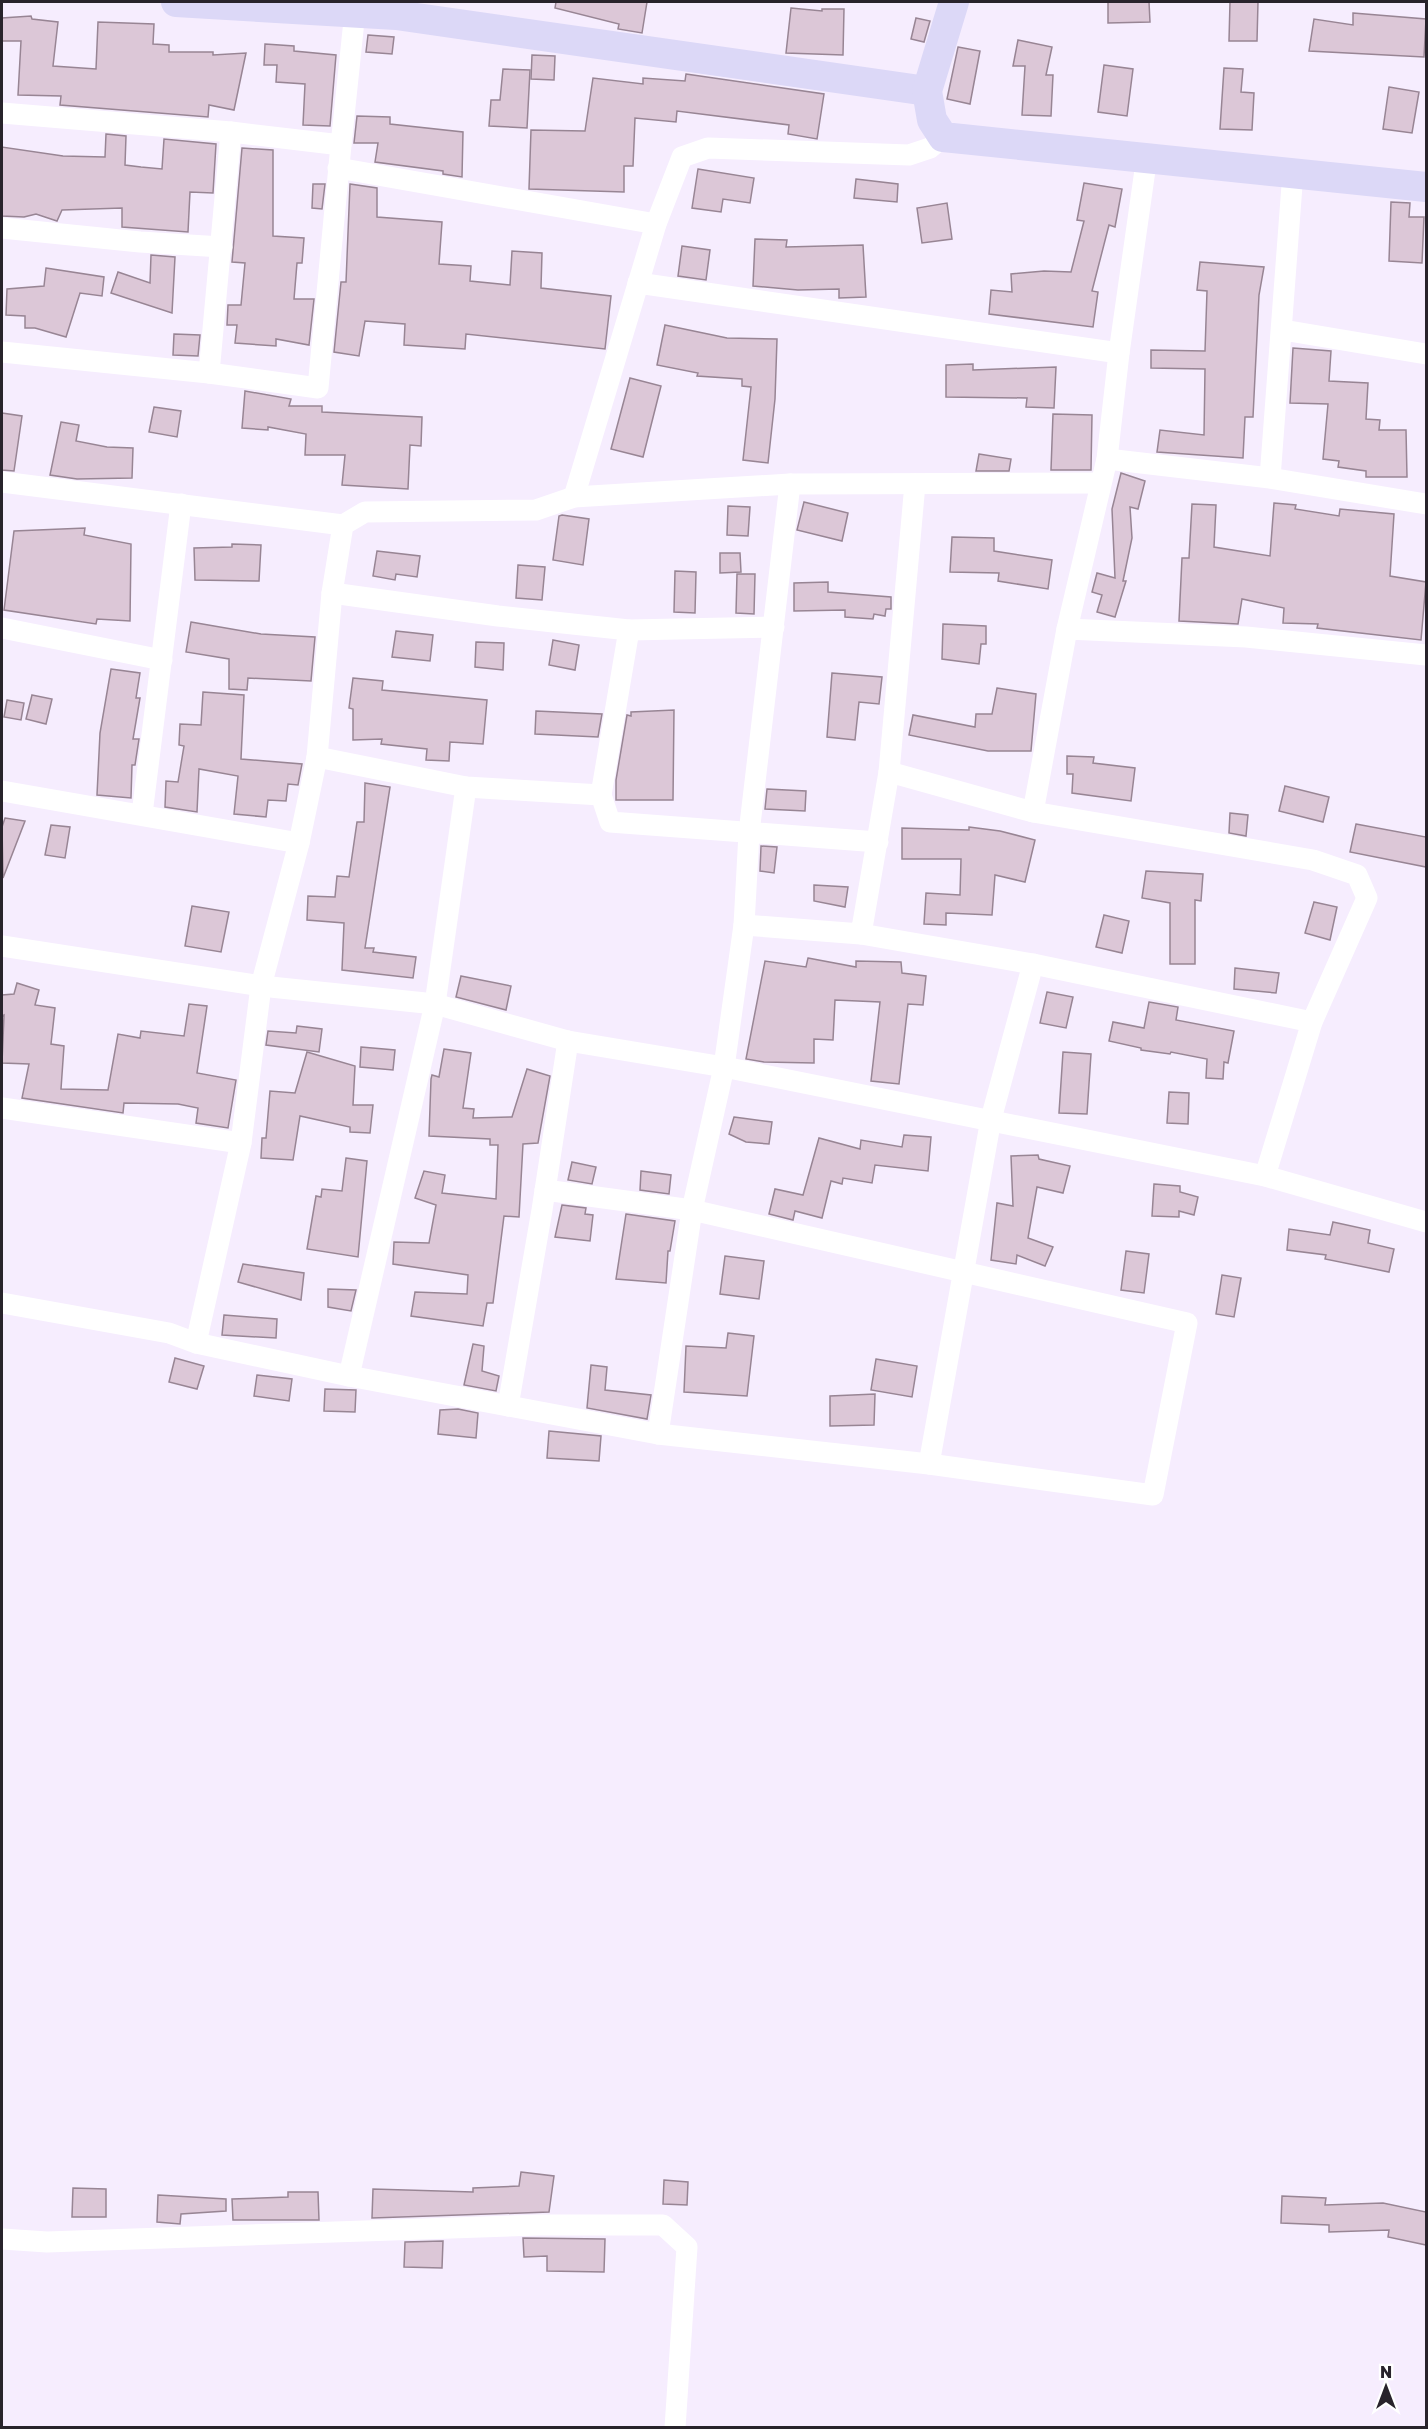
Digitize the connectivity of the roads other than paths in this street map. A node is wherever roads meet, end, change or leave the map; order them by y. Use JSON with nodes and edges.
{"nodes":[{"id":1,"x":176,"y":2,"type":"edge"},
{"id":2,"x":954,"y":2,"type":"edge"},
{"id":3,"x":371,"y":8,"type":"edge"},
{"id":4,"x":927,"y":91,"type":"junction"},
{"id":5,"x":2,"y":113,"type":"edge"},
{"id":6,"x":231,"y":132,"type":"junction"},
{"id":7,"x":943,"y":137,"type":"junction"},
{"id":8,"x":341,"y":145,"type":"junction"},
{"id":9,"x":1146,"y":156,"type":"junction"},
{"id":10,"x":338,"y":168,"type":"junction"},
{"id":11,"x":1293,"y":172,"type":"junction"},
{"id":12,"x":1426,"y":187,"type":"edge"},
{"id":13,"x":656,"y":224,"type":"junction"},
{"id":14,"x":2,"y":228,"type":"edge"},
{"id":15,"x":222,"y":247,"type":"junction"},
{"id":16,"x":638,"y":283,"type":"junction"},
{"id":17,"x":1283,"y":330,"type":"junction"},
{"id":18,"x":2,"y":352,"type":"edge"},
{"id":19,"x":1119,"y":353,"type":"junction"},
{"id":20,"x":1426,"y":354,"type":"edge"},
{"id":21,"x":209,"y":373,"type":"junction"},
{"id":22,"x":1107,"y":459,"type":"junction"},
{"id":23,"x":1270,"y":478,"type":"junction"},
{"id":24,"x":2,"y":482,"type":"edge"},
{"id":25,"x":1101,"y":483,"type":"junction"},
{"id":26,"x":790,"y":484,"type":"junction"},
{"id":27,"x":915,"y":484,"type":"junction"},
{"id":28,"x":574,"y":497,"type":"junction"},
{"id":29,"x":181,"y":504,"type":"junction"},
{"id":30,"x":1426,"y":504,"type":"edge"},
{"id":31,"x":343,"y":525,"type":"junction"},
{"id":32,"x":332,"y":592,"type":"junction"},
{"id":33,"x":774,"y":627,"type":"junction"},
{"id":34,"x":2,"y":628,"type":"edge"},
{"id":35,"x":1067,"y":629,"type":"junction"},
{"id":36,"x":629,"y":630,"type":"junction"},
{"id":37,"x":1426,"y":655,"type":"edge"},
{"id":38,"x":162,"y":660,"type":"junction"},
{"id":39,"x":317,"y":757,"type":"junction"},
{"id":40,"x":890,"y":772,"type":"junction"},
{"id":41,"x":466,"y":787,"type":"junction"},
{"id":42,"x":2,"y":791,"type":"edge"},
{"id":43,"x":602,"y":795,"type":"junction"},
{"id":44,"x":1033,"y":812,"type":"junction"},
{"id":45,"x":142,"y":814,"type":"junction"},
{"id":46,"x":749,"y":833,"type":"junction"},
{"id":47,"x":878,"y":842,"type":"junction"},
{"id":48,"x":299,"y":843,"type":"junction"},
{"id":49,"x":744,"y":925,"type":"junction"},
{"id":50,"x":861,"y":934,"type":"junction"},
{"id":51,"x":2,"y":946,"type":"edge"},
{"id":52,"x":1033,"y":964,"type":"junction"},
{"id":53,"x":261,"y":986,"type":"junction"},
{"id":54,"x":435,"y":1004,"type":"junction"},
{"id":55,"x":1312,"y":1022,"type":"junction"},
{"id":56,"x":567,"y":1041,"type":"junction"},
{"id":57,"x":724,"y":1066,"type":"junction"},
{"id":58,"x":2,"y":1108,"type":"edge"},
{"id":59,"x":991,"y":1119,"type":"junction"},
{"id":60,"x":241,"y":1143,"type":"junction"},
{"id":61,"x":1265,"y":1176,"type":"junction"},
{"id":62,"x":545,"y":1190,"type":"junction"},
{"id":63,"x":692,"y":1210,"type":"junction"},
{"id":64,"x":1426,"y":1222,"type":"edge"},
{"id":65,"x":963,"y":1274,"type":"junction"},
{"id":66,"x":2,"y":1304,"type":"edge"},
{"id":67,"x":196,"y":1343,"type":"junction"},
{"id":68,"x":349,"y":1376,"type":"junction"},
{"id":69,"x":508,"y":1406,"type":"junction"},
{"id":70,"x":658,"y":1434,"type":"junction"},
{"id":71,"x":929,"y":1464,"type":"junction"},
{"id":72,"x":2,"y":2239,"type":"edge"},
{"id":73,"x":675,"y":2427,"type":"edge"}],
"edges":[{"from":1,"to":3,"type":"street"},
{"from":2,"to":4,"type":"street"},
{"from":3,"to":4,"type":"street"},
{"from":3,"to":8,"type":"street"},
{"from":4,"to":7,"type":"street"},
{"from":5,"to":6,"type":"street"},
{"from":6,"to":8,"type":"street"},
{"from":6,"to":15,"type":"street"},
{"from":7,"to":9,"type":"street"},
{"from":7,"to":13,"type":"street"},
{"from":8,"to":10,"type":"street"},
{"from":9,"to":11,"type":"street"},
{"from":9,"to":19,"type":"street"},
{"from":10,"to":13,"type":"street"},
{"from":10,"to":21,"type":"street"},
{"from":11,"to":12,"type":"street"},
{"from":11,"to":17,"type":"street"},
{"from":13,"to":16,"type":"street"},
{"from":14,"to":15,"type":"street"},
{"from":15,"to":21,"type":"street"},
{"from":16,"to":19,"type":"street"},
{"from":16,"to":28,"type":"street"},
{"from":17,"to":20,"type":"street"},
{"from":17,"to":23,"type":"street"},
{"from":18,"to":21,"type":"street"},
{"from":19,"to":22,"type":"street"},
{"from":22,"to":23,"type":"street"},
{"from":22,"to":25,"type":"street"},
{"from":23,"to":30,"type":"street"},
{"from":24,"to":29,"type":"street"},
{"from":25,"to":27,"type":"street"},
{"from":25,"to":35,"type":"street"},
{"from":26,"to":27,"type":"street"},
{"from":26,"to":28,"type":"street"},
{"from":26,"to":33,"type":"street"},
{"from":27,"to":40,"type":"street"},
{"from":28,"to":31,"type":"street"},
{"from":29,"to":31,"type":"street"},
{"from":29,"to":38,"type":"street"},
{"from":31,"to":32,"type":"street"},
{"from":32,"to":36,"type":"street"},
{"from":32,"to":39,"type":"street"},
{"from":33,"to":36,"type":"street"},
{"from":33,"to":46,"type":"street"},
{"from":34,"to":38,"type":"street"},
{"from":35,"to":37,"type":"street"},
{"from":35,"to":44,"type":"street"},
{"from":36,"to":43,"type":"street"},
{"from":38,"to":45,"type":"street"},
{"from":39,"to":41,"type":"street"},
{"from":39,"to":48,"type":"street"},
{"from":40,"to":44,"type":"street"},
{"from":40,"to":47,"type":"street"},
{"from":41,"to":43,"type":"street"},
{"from":41,"to":54,"type":"street"},
{"from":42,"to":45,"type":"street"},
{"from":43,"to":46,"type":"street"},
{"from":44,"to":55,"type":"street"},
{"from":45,"to":48,"type":"street"},
{"from":46,"to":47,"type":"street"},
{"from":46,"to":49,"type":"street"},
{"from":47,"to":50,"type":"street"},
{"from":48,"to":53,"type":"street"},
{"from":49,"to":50,"type":"street"},
{"from":49,"to":57,"type":"street"},
{"from":50,"to":52,"type":"street"},
{"from":51,"to":53,"type":"street"},
{"from":52,"to":55,"type":"street"},
{"from":52,"to":59,"type":"street"},
{"from":53,"to":54,"type":"street"},
{"from":53,"to":60,"type":"street"},
{"from":54,"to":56,"type":"street"},
{"from":54,"to":68,"type":"street"},
{"from":55,"to":61,"type":"street"},
{"from":56,"to":57,"type":"street"},
{"from":56,"to":62,"type":"street"},
{"from":57,"to":59,"type":"street"},
{"from":57,"to":63,"type":"street"},
{"from":58,"to":60,"type":"street"},
{"from":59,"to":61,"type":"street"},
{"from":59,"to":65,"type":"street"},
{"from":60,"to":67,"type":"street"},
{"from":61,"to":64,"type":"street"},
{"from":62,"to":63,"type":"street"},
{"from":62,"to":69,"type":"street"},
{"from":63,"to":65,"type":"street"},
{"from":63,"to":70,"type":"street"},
{"from":65,"to":71,"type":"street"},
{"from":65,"to":71,"type":"street"},
{"from":66,"to":67,"type":"street"},
{"from":67,"to":68,"type":"street"},
{"from":68,"to":69,"type":"street"},
{"from":69,"to":70,"type":"street"},
{"from":70,"to":71,"type":"street"},
{"from":72,"to":73,"type":"street"}]}
